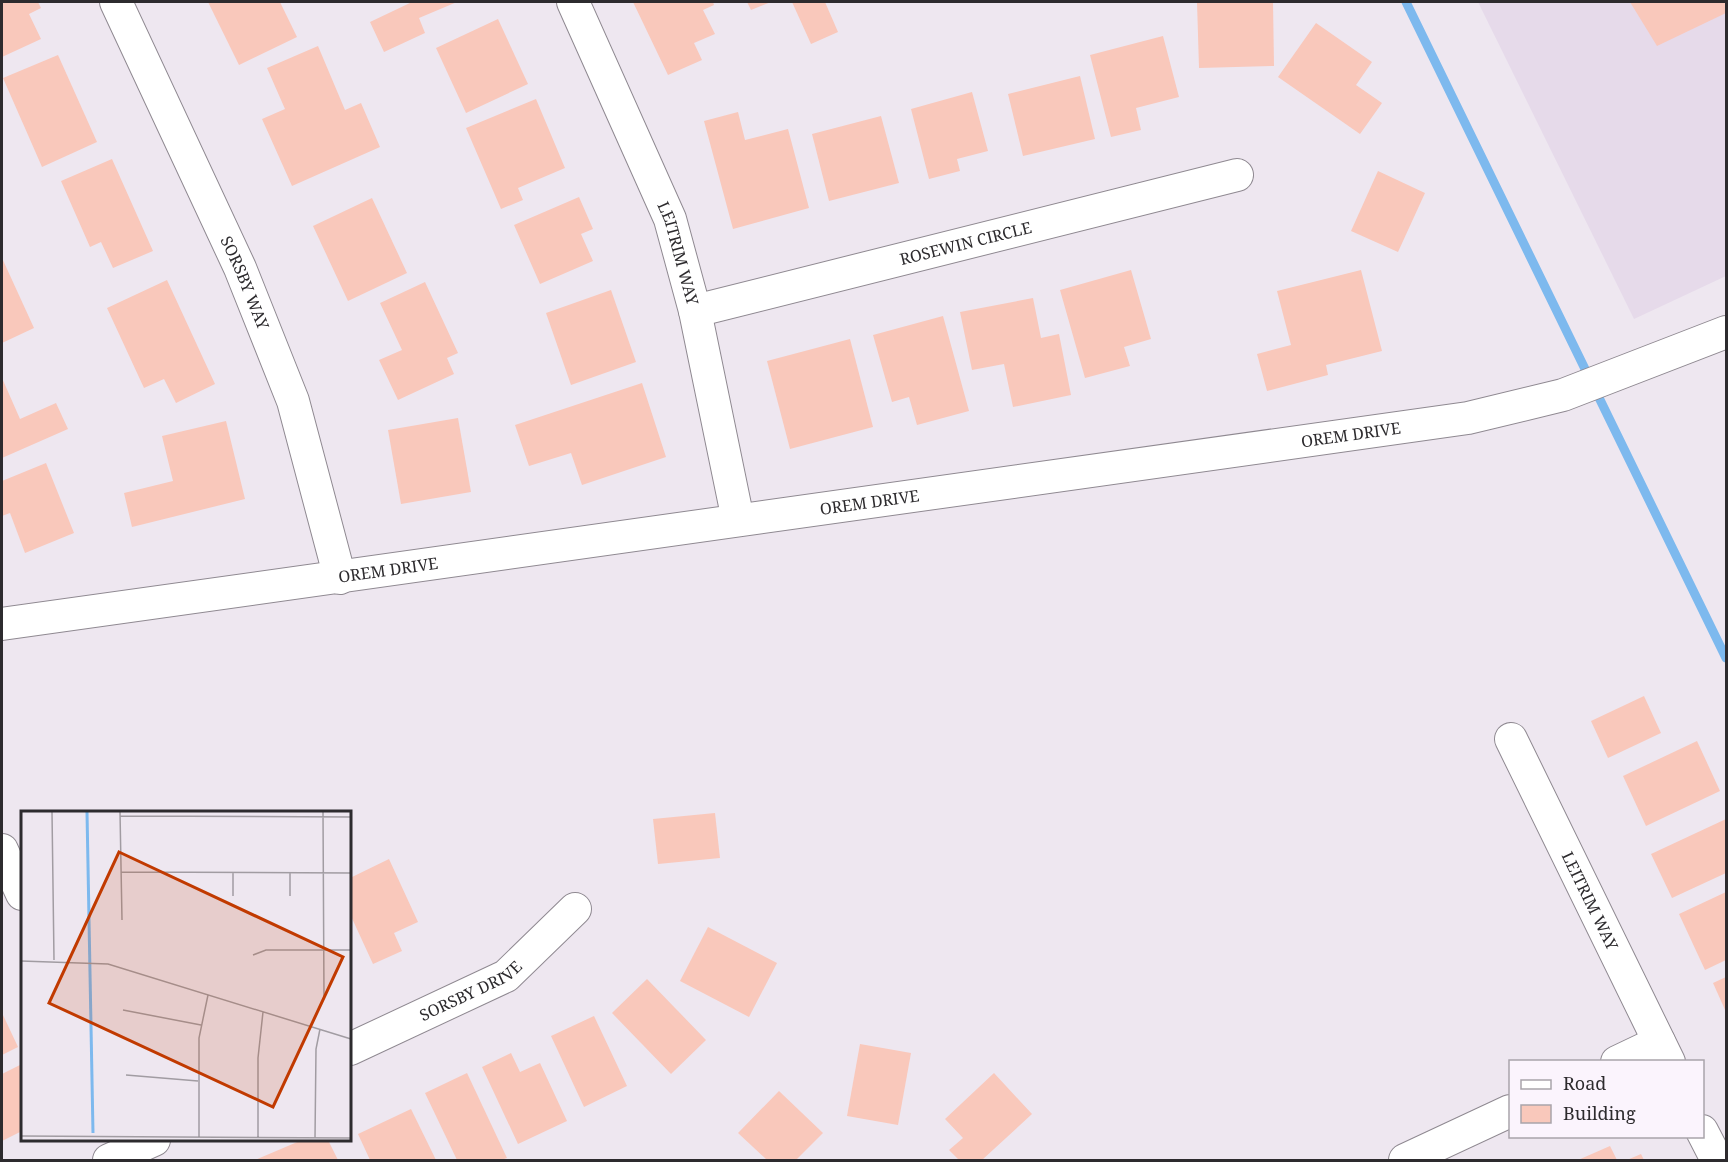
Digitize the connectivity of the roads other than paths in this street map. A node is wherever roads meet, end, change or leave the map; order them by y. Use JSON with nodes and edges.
{"nodes":[{"id":1,"x":116,"y":2,"type":"edge"},
{"id":2,"x":573,"y":2,"type":"edge"},
{"id":3,"x":1237,"y":176,"type":"dead end"},
{"id":4,"x":694,"y":311,"type":"junction"},
{"id":5,"x":1726,"y":332,"type":"edge"},
{"id":6,"x":738,"y":520,"type":"junction"},
{"id":7,"x":340,"y":578,"type":"junction"},
{"id":8,"x":2,"y":624,"type":"edge"},
{"id":9,"x":1511,"y":739,"type":"dead end"},
{"id":10,"x":2,"y":850,"type":"edge"},
{"id":11,"x":21,"y":892,"type":"edge"},
{"id":12,"x":575,"y":909,"type":"dead end"},
{"id":13,"x":351,"y":1048,"type":"edge"},
{"id":14,"x":1664,"y":1052,"type":"edge"},
{"id":15,"x":1626,"y":1060,"type":"edge"},
{"id":16,"x":1509,"y":1111,"type":"edge"},
{"id":17,"x":1704,"y":1135,"type":"edge"},
{"id":18,"x":145,"y":1146,"type":"edge"},
{"id":19,"x":109,"y":1161,"type":"edge"},
{"id":20,"x":1405,"y":1161,"type":"edge"},
{"id":21,"x":1717,"y":1161,"type":"edge"}],
"edges":[{"from":1,"to":7,"type":"street","name":"SORSBY WAY"},
{"from":2,"to":4,"type":"street","name":"LEITRIM WAY"},
{"from":3,"to":4,"type":"street","name":"ROSEWIN CIRCLE"},
{"from":4,"to":6,"type":"street","name":"LEITRIM WAY"},
{"from":5,"to":6,"type":"street","name":"OREM DRIVE"},
{"from":6,"to":7,"type":"street","name":"OREM DRIVE"},
{"from":7,"to":8,"type":"street","name":"OREM DRIVE"},
{"from":9,"to":14,"type":"street","name":"LEITRIM WAY"},
{"from":10,"to":11,"type":"street"},
{"from":12,"to":13,"type":"street","name":"SORSBY DRIVE"},
{"from":14,"to":15,"type":"street"},
{"from":16,"to":20,"type":"street"},
{"from":17,"to":21,"type":"street"},
{"from":18,"to":19,"type":"street"}]}
